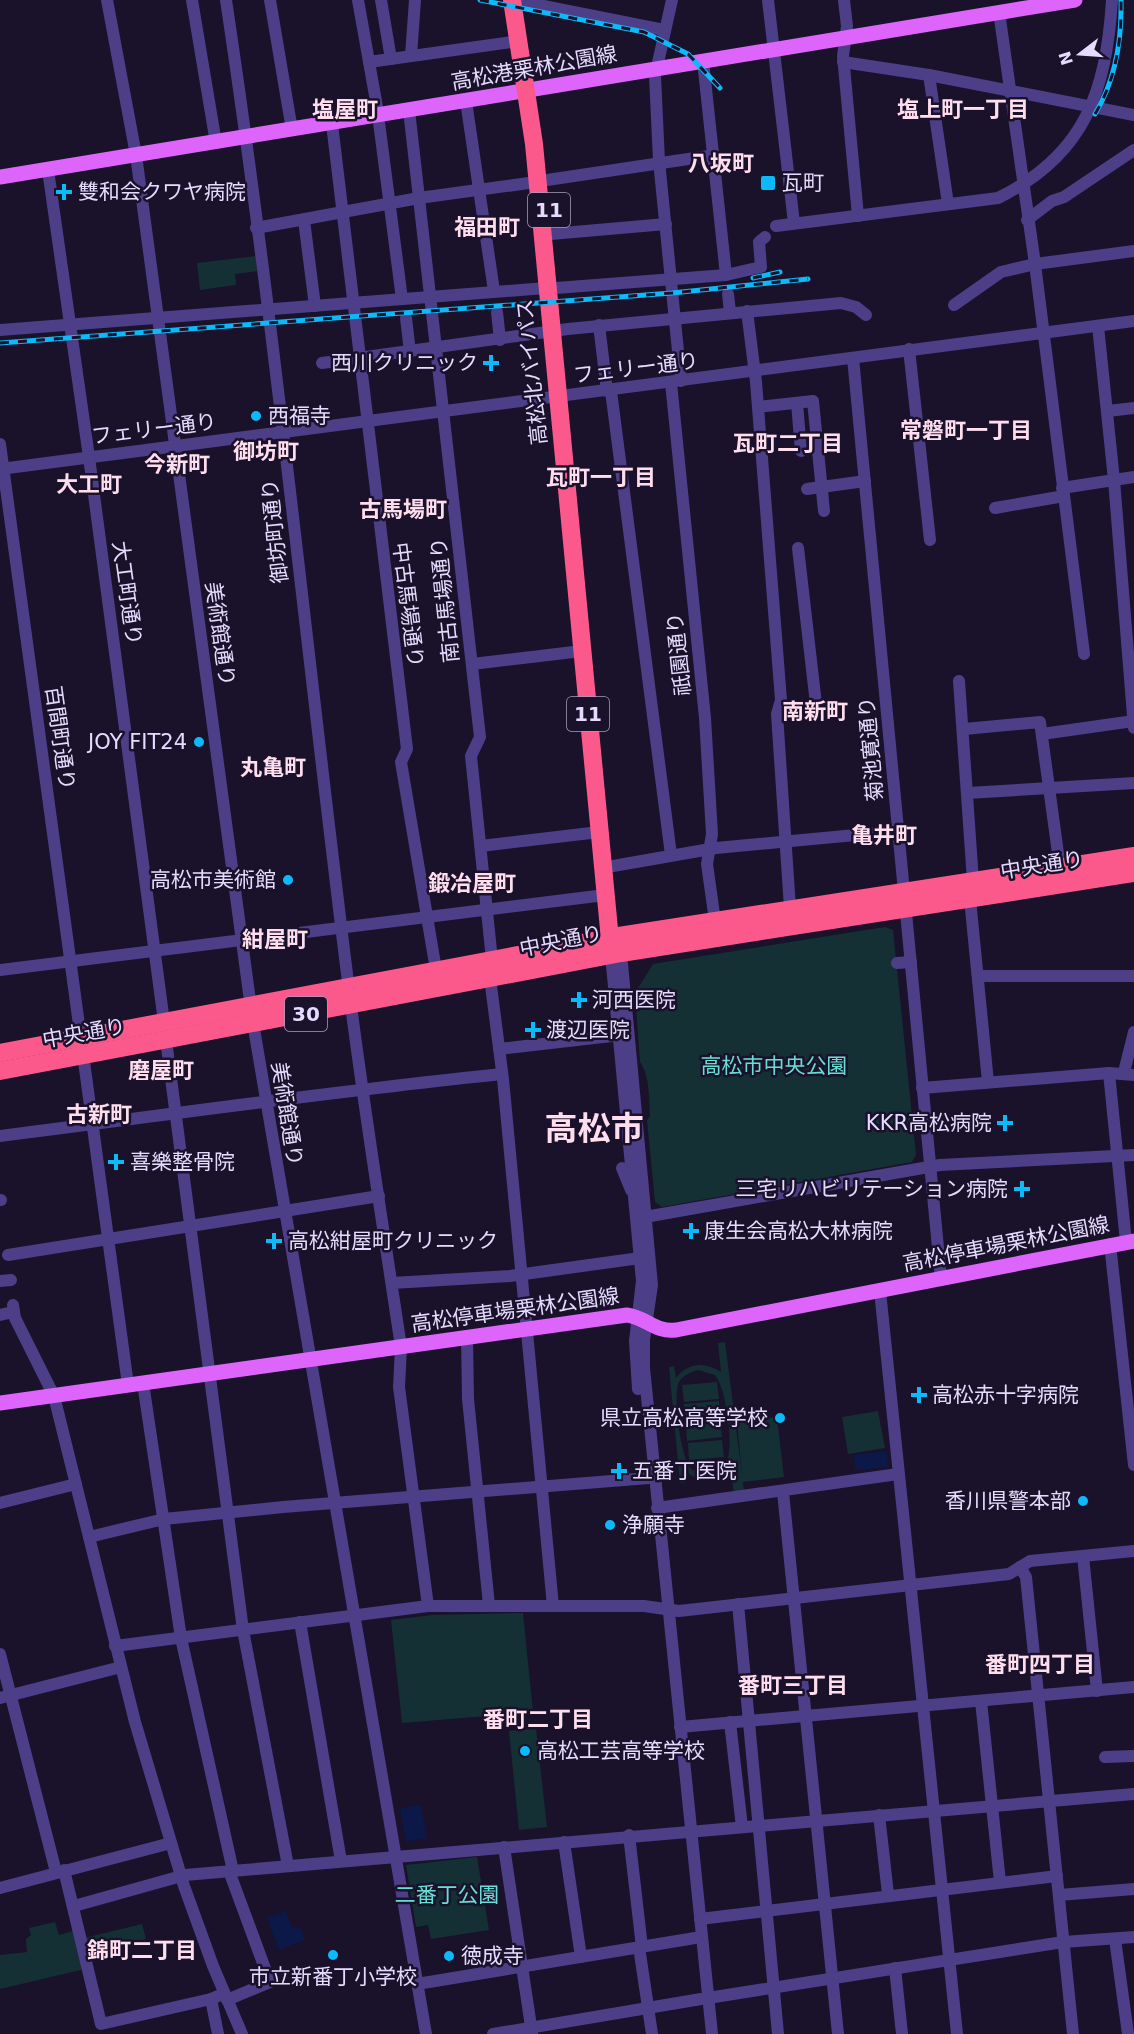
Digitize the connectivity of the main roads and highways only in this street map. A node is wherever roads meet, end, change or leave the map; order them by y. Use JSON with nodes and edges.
{"nodes":[{"id":1,"x":518,"y":0,"type":"edge"},
{"id":2,"x":1075,"y":0,"type":"edge"},
{"id":3,"x":1004,"y":8,"type":"edge"},
{"id":4,"x":533,"y":91,"type":"junction"},
{"id":5,"x":0,"y":177,"type":"edge"},
{"id":6,"x":542,"y":181,"type":"junction"},
{"id":7,"x":551,"y":288,"type":"junction"},
{"id":8,"x":561,"y":397,"type":"junction"},
{"id":9,"x":1134,"y":856,"type":"edge"},
{"id":10,"x":1134,"y":873,"type":"edge"},
{"id":11,"x":1061,"y":876,"type":"junction"},
{"id":12,"x":905,"y":900,"type":"junction"},
{"id":13,"x":615,"y":945,"type":"junction"},
{"id":14,"x":491,"y":969,"type":"junction"},
{"id":15,"x":350,"y":996,"type":"junction"},
{"id":16,"x":82,"y":1047,"type":"junction"},
{"id":17,"x":0,"y":1053,"type":"edge"},
{"id":18,"x":0,"y":1071,"type":"edge"},
{"id":19,"x":1130,"y":1242,"type":"edge"},
{"id":20,"x":0,"y":1403,"type":"edge"}],
"edges":[{"from":1,"to":4,"type":"highway","name":"高松北バイパス","number":"11"},
{"from":1,"to":4,"type":"highway","name":"高松北バイパス","number":"11"},
{"from":2,"to":3,"type":"main road","name":"高松港栗林公園線"},
{"from":3,"to":4,"type":"main road","name":"高松港栗林公園線"},
{"from":4,"to":5,"type":"main road","name":"高松港栗林公園線"},
{"from":4,"to":6,"type":"highway","name":"高松北バイパス","number":"11"},
{"from":6,"to":7,"type":"highway","name":"高松北バイパス","number":"11"},
{"from":6,"to":7,"type":"highway","name":"高松北バイパス","number":"11"},
{"from":7,"to":8,"type":"highway","name":"高松北バイパス","number":"11"},
{"from":8,"to":13,"type":"highway","name":"高松北バイパス","number":"11"},
{"from":8,"to":13,"type":"highway","name":"高松北バイパス","number":"11"},
{"from":9,"to":11,"type":"highway","name":"中央通り"},
{"from":10,"to":11,"type":"highway","name":"中央通り"},
{"from":11,"to":12,"type":"highway","name":"中央通り"},
{"from":11,"to":12,"type":"highway","name":"中央通り"},
{"from":12,"to":13,"type":"highway","name":"中央通り"},
{"from":12,"to":13,"type":"highway","name":"中央通り"},
{"from":13,"to":14,"type":"highway","name":"中央通り","number":"30"},
{"from":14,"to":15,"type":"highway","name":"中央通り","number":"30"},
{"from":14,"to":15,"type":"highway","name":"中央通り","number":"30"},
{"from":15,"to":16,"type":"highway","name":"中央通り","number":"30"},
{"from":16,"to":17,"type":"highway","name":"中央通り","number":"30"},
{"from":16,"to":18,"type":"highway","name":"中央通り","number":"30"},
{"from":19,"to":20,"type":"main road","name":"高松停車場栗林公園線"}]}
